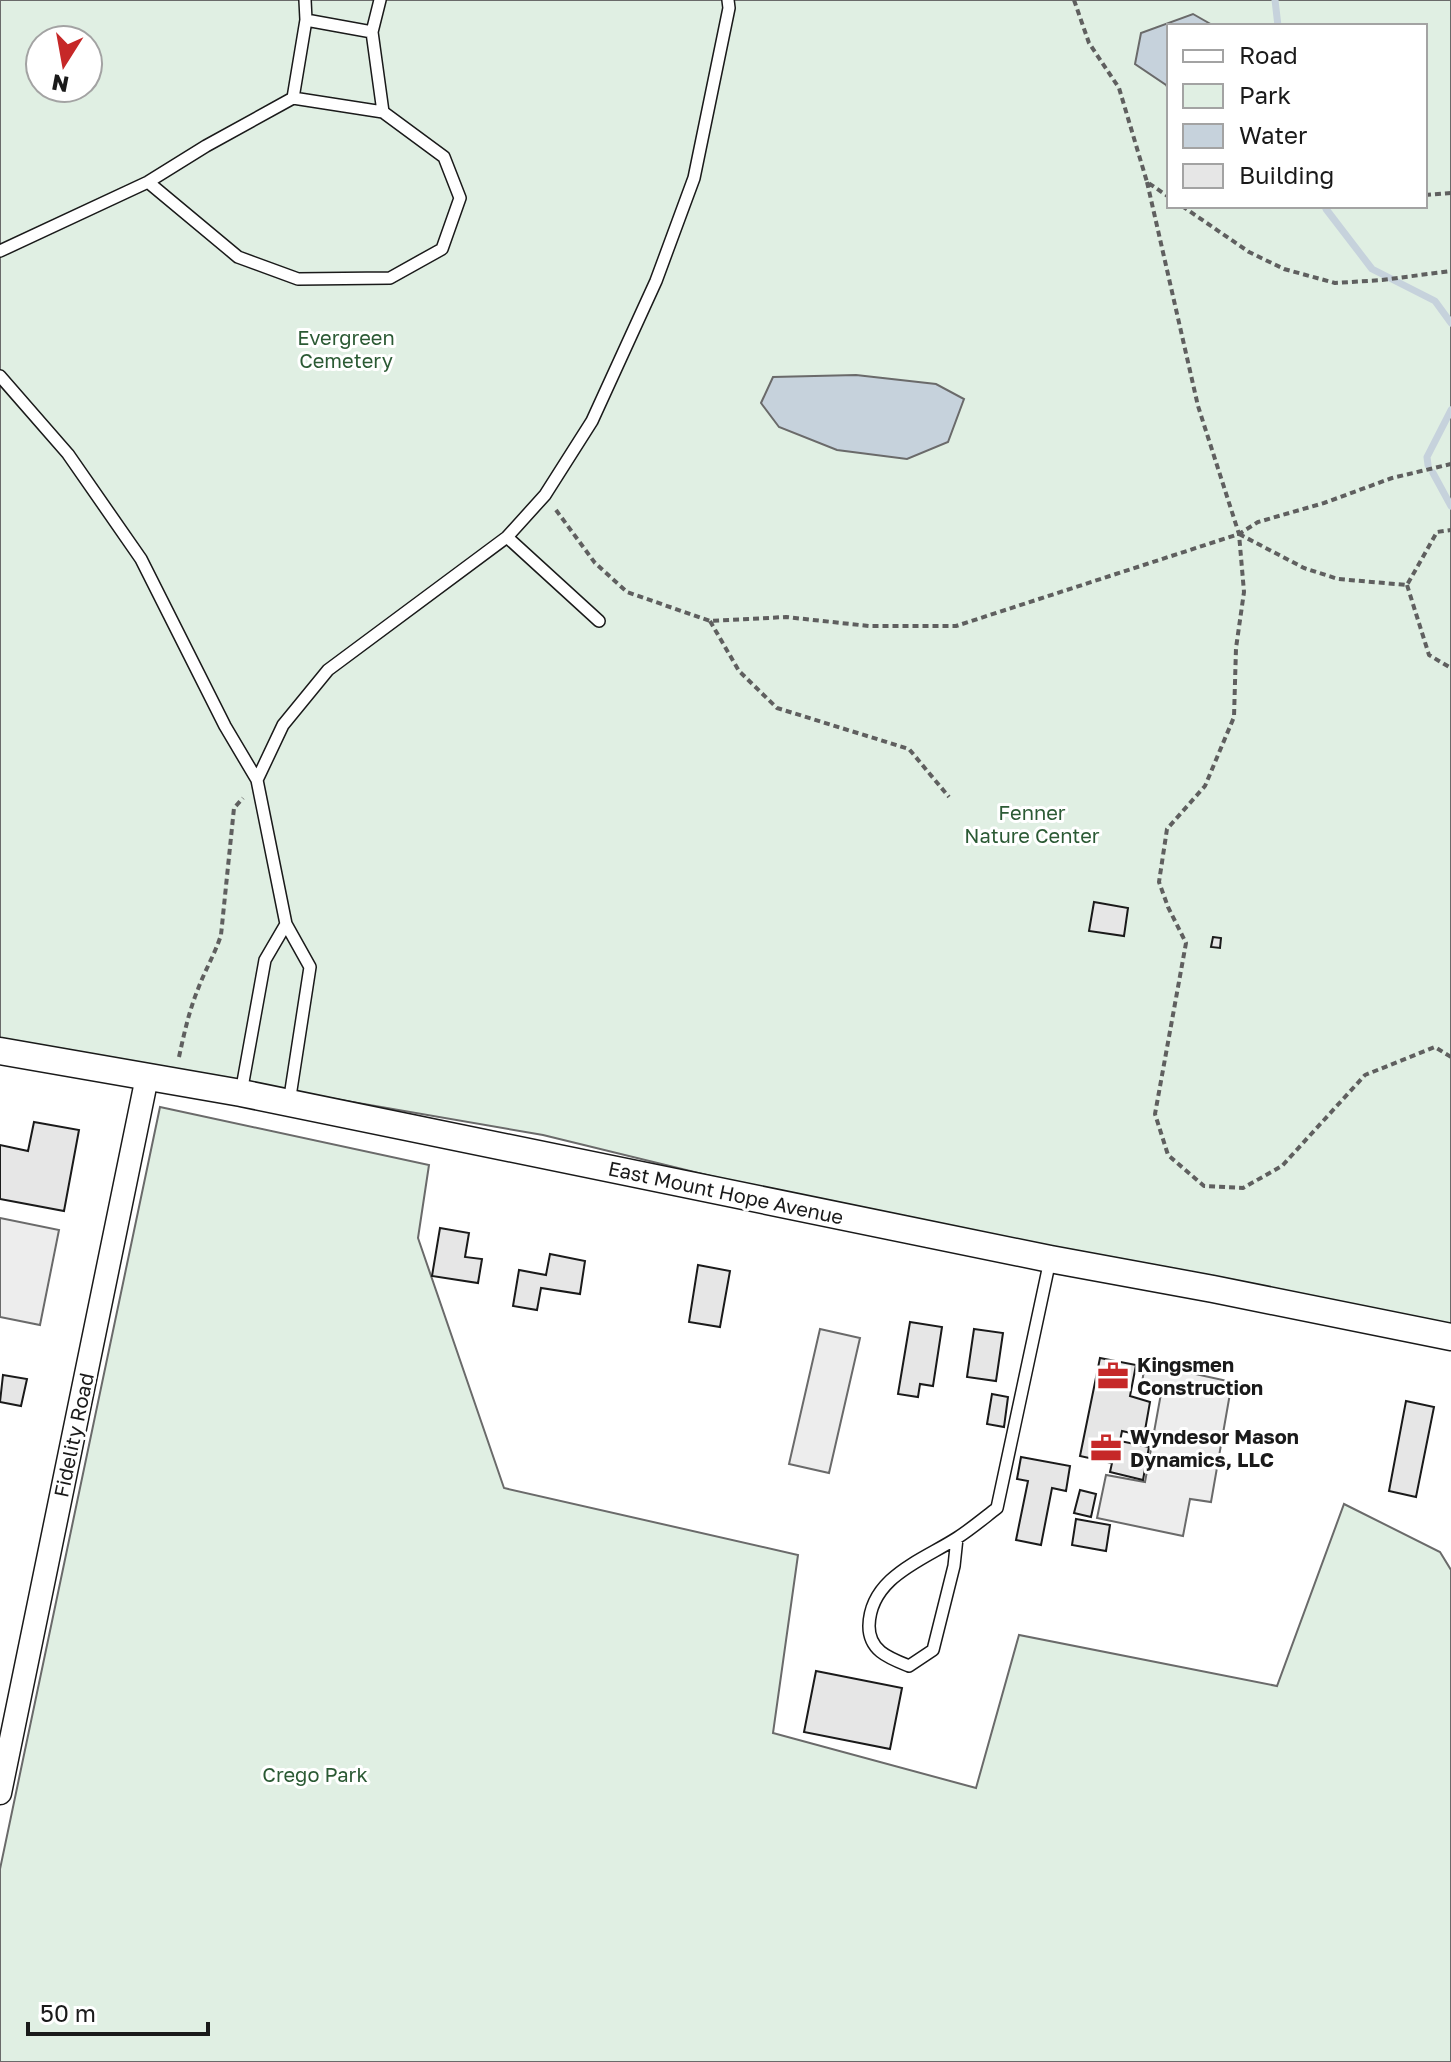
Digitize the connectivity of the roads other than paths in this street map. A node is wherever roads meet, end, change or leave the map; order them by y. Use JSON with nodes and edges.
{"nodes":[{"id":1,"x":305,"y":0,"type":"edge"},
{"id":2,"x":380,"y":0,"type":"edge"},
{"id":3,"x":728,"y":0,"type":"edge"},
{"id":4,"x":306,"y":20,"type":"junction"},
{"id":5,"x":372,"y":32,"type":"junction"},
{"id":6,"x":293,"y":98,"type":"junction"},
{"id":7,"x":383,"y":112,"type":"junction"},
{"id":8,"x":148,"y":182,"type":"junction"},
{"id":9,"x":2,"y":251,"type":"edge"},
{"id":10,"x":0,"y":263,"type":"edge"},
{"id":11,"x":0,"y":376,"type":"edge"},
{"id":12,"x":507,"y":537,"type":"junction"},
{"id":13,"x":599,"y":621,"type":"dead end"},
{"id":14,"x":257,"y":780,"type":"junction"},
{"id":15,"x":286,"y":924,"type":"junction"},
{"id":16,"x":0,"y":1051,"type":"edge"},
{"id":17,"x":147,"y":1077,"type":"junction"},
{"id":18,"x":241,"y":1093,"type":"junction"},
{"id":19,"x":289,"y":1103,"type":"junction"},
{"id":20,"x":1050,"y":1259,"type":"junction"},
{"id":21,"x":1451,"y":1337,"type":"edge"},
{"id":22,"x":957,"y":1538,"type":"junction"},
{"id":23,"x":0,"y":1793,"type":"edge"}],
"edges":[{"from":1,"to":4,"type":"lane"},
{"from":2,"to":5,"type":"lane"},
{"from":3,"to":12,"type":"lane"},
{"from":4,"to":5,"type":"lane"},
{"from":4,"to":6,"type":"lane"},
{"from":5,"to":7,"type":"lane"},
{"from":6,"to":7,"type":"lane"},
{"from":6,"to":8,"type":"lane"},
{"from":7,"to":8,"type":"lane"},
{"from":8,"to":9,"type":"lane"},
{"from":9,"to":10,"type":"lane"},
{"from":11,"to":14,"type":"lane"},
{"from":12,"to":13,"type":"lane"},
{"from":12,"to":14,"type":"lane"},
{"from":14,"to":15,"type":"lane"},
{"from":15,"to":18,"type":"lane"},
{"from":15,"to":19,"type":"lane"},
{"from":16,"to":17,"type":"street","name":"East Mount Hope Avenue"},
{"from":17,"to":18,"type":"street","name":"East Mount Hope Avenue"},
{"from":17,"to":23,"type":"street","name":"Fidelity Road"},
{"from":18,"to":19,"type":"street","name":"East Mount Hope Avenue"},
{"from":19,"to":20,"type":"street","name":"East Mount Hope Avenue"},
{"from":20,"to":21,"type":"street","name":"East Mount Hope Avenue"},
{"from":20,"to":22,"type":"lane"},
{"from":22,"to":22,"type":"lane"}]}
